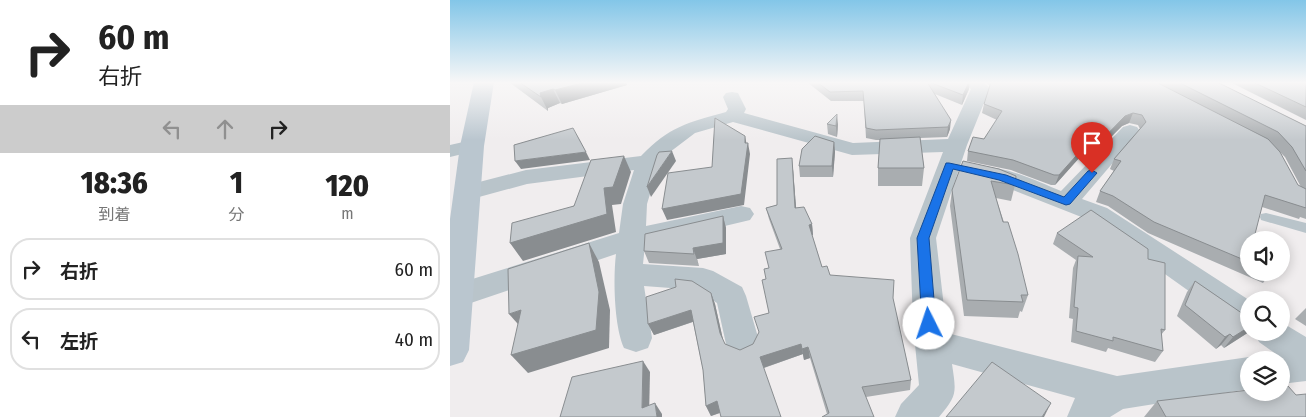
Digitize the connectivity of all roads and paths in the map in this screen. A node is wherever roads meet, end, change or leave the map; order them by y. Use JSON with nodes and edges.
{"nodes":[{"id":1,"x":477,"y":101,"type":"edge"},
{"id":2,"x":975,"y":101,"type":"edge"},
{"id":3,"x":1130,"y":131,"type":"dead end"},
{"id":4,"x":461,"y":148,"type":"edge"},
{"id":5,"x":953,"y":155,"type":"junction"},
{"id":6,"x":648,"y":162,"type":"junction"},
{"id":7,"x":468,"y":192,"type":"junction"},
{"id":8,"x":1066,"y":201,"type":"junction"},
{"id":9,"x":741,"y":214,"type":"dead end"},
{"id":10,"x":1266,"y":217,"type":"dead end"},
{"id":11,"x":1306,"y":228,"type":"edge"},
{"id":12,"x":633,"y":238,"type":"junction"},
{"id":13,"x":456,"y":248,"type":"edge"},
{"id":14,"x":628,"y":274,"type":"junction"},
{"id":15,"x":456,"y":296,"type":"junction"},
{"id":16,"x":1240,"y":311,"type":"edge"},
{"id":17,"x":636,"y":338,"type":"dead end"},
{"id":18,"x":1284,"y":341,"type":"edge"},
{"id":19,"x":743,"y":344,"type":"dead end"},
{"id":20,"x":932,"y":344,"type":"junction"},
{"id":21,"x":450,"y":350,"type":"edge"},
{"id":22,"x":1306,"y":356,"type":"edge"},
{"id":23,"x":1306,"y":365,"type":"edge"},
{"id":24,"x":1290,"y":367,"type":"edge"},
{"id":25,"x":1240,"y":374,"type":"edge"},
{"id":26,"x":1117,"y":392,"type":"junction"},
{"id":27,"x":914,"y":417,"type":"edge"},
{"id":28,"x":1086,"y":417,"type":"edge"}],
"edges":[{"from":1,"to":4,"type":"main road"},
{"from":2,"to":5,"type":"street"},
{"from":3,"to":8,"type":"street"},
{"from":4,"to":7,"type":"main road"},
{"from":5,"to":6,"type":"street"},
{"from":5,"to":8,"type":"street"},
{"from":5,"to":20,"type":"street"},
{"from":6,"to":7,"type":"street"},
{"from":6,"to":12,"type":"street"},
{"from":7,"to":13,"type":"main road"},
{"from":8,"to":16,"type":"street"},
{"from":9,"to":12,"type":"street"},
{"from":10,"to":11,"type":"lane"},
{"from":12,"to":14,"type":"street"},
{"from":12,"to":15,"type":"street"},
{"from":13,"to":15,"type":"main road"},
{"from":14,"to":17,"type":"street"},
{"from":14,"to":19,"type":"street"},
{"from":15,"to":21,"type":"main road"},
{"from":18,"to":22,"type":"street"},
{"from":20,"to":26,"type":"street"},
{"from":20,"to":27,"type":"street"},
{"from":23,"to":24,"type":"street"},
{"from":25,"to":26,"type":"street"},
{"from":26,"to":28,"type":"street"}]}
